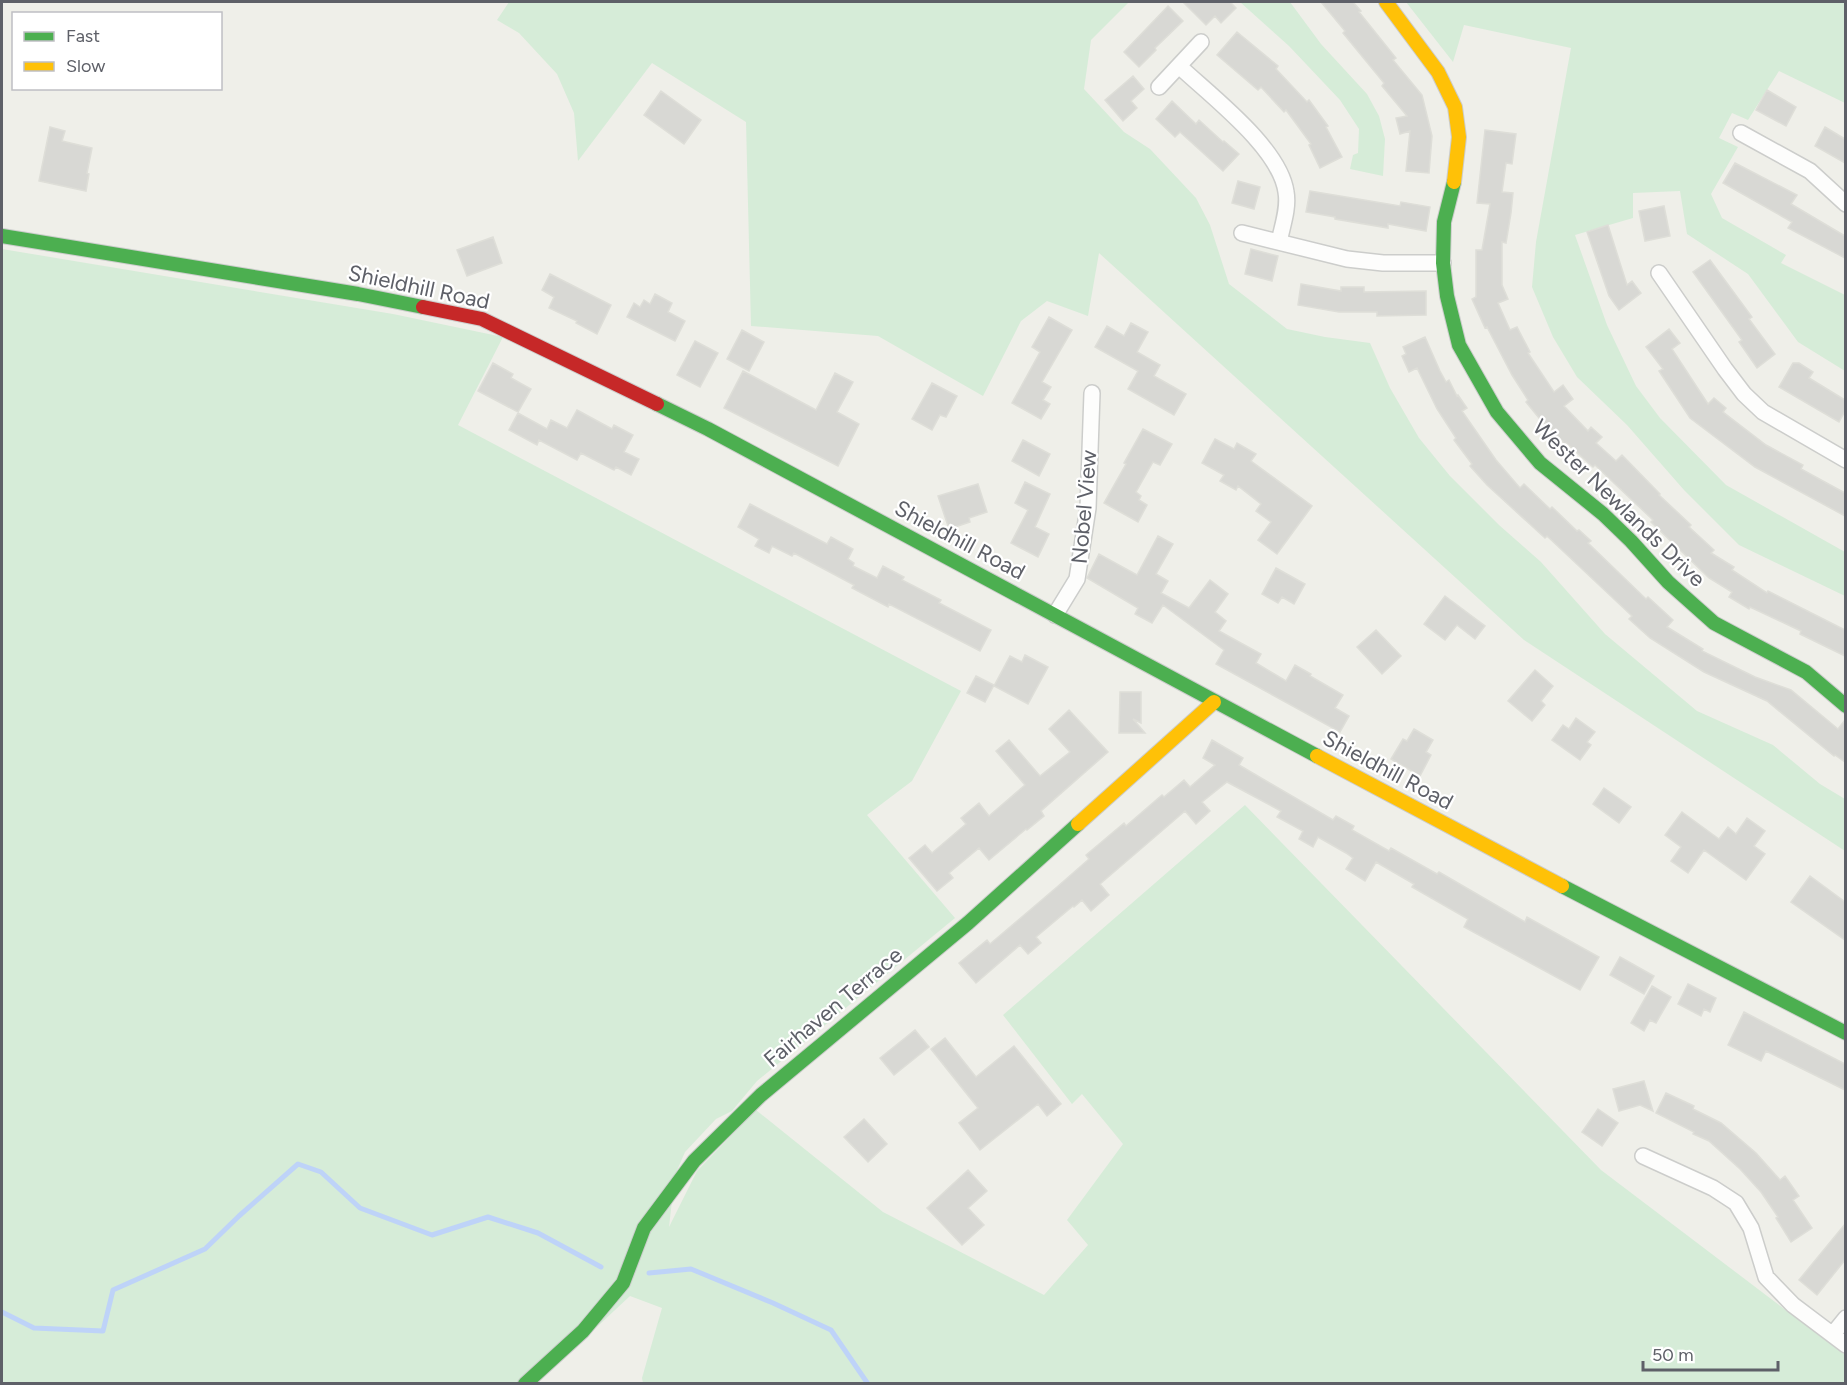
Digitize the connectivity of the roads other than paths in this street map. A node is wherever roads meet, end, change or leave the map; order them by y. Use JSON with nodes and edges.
{"nodes":[{"id":1,"x":1386,"y":2,"type":"edge"},
{"id":2,"x":1202,"y":42,"type":"dead end"},
{"id":3,"x":1179,"y":66,"type":"junction"},
{"id":4,"x":1158,"y":87,"type":"dead end"},
{"id":5,"x":1741,"y":133,"type":"dead end"},
{"id":6,"x":1845,"y":204,"type":"edge"},
{"id":7,"x":1242,"y":233,"type":"dead end"},
{"id":8,"x":2,"y":236,"type":"edge"},
{"id":9,"x":1279,"y":242,"type":"junction"},
{"id":10,"x":1443,"y":263,"type":"junction"},
{"id":11,"x":1659,"y":273,"type":"dead end"},
{"id":12,"x":1092,"y":393,"type":"dead end"},
{"id":13,"x":1845,"y":460,"type":"edge"},
{"id":14,"x":1055,"y":615,"type":"junction"},
{"id":15,"x":1214,"y":702,"type":"junction"},
{"id":16,"x":1845,"y":706,"type":"edge"},
{"id":17,"x":1845,"y":1033,"type":"edge"},
{"id":18,"x":1643,"y":1156,"type":"dead end"},
{"id":19,"x":1845,"y":1318,"type":"edge"},
{"id":20,"x":1833,"y":1335,"type":"junction"},
{"id":21,"x":1845,"y":1345,"type":"edge"},
{"id":22,"x":525,"y":1383,"type":"edge"}],
"edges":[{"from":1,"to":10,"type":"main road","name":"Wester Newlands Drive"},
{"from":2,"to":3,"type":"street"},
{"from":3,"to":4,"type":"street"},
{"from":3,"to":9,"type":"street"},
{"from":5,"to":6,"type":"street"},
{"from":7,"to":9,"type":"street"},
{"from":8,"to":14,"type":"main road","name":"Shieldhill Road"},
{"from":9,"to":10,"type":"street"},
{"from":10,"to":16,"type":"main road","name":"Wester Newlands Drive"},
{"from":11,"to":13,"type":"street"},
{"from":12,"to":14,"type":"street","name":"Nobel View"},
{"from":14,"to":15,"type":"main road","name":"Shieldhill Road"},
{"from":15,"to":17,"type":"main road","name":"Shieldhill Road"},
{"from":15,"to":22,"type":"main road","name":"Fairhaven Terrace"},
{"from":18,"to":20,"type":"street"},
{"from":19,"to":20,"type":"street"},
{"from":20,"to":21,"type":"street"}]}
